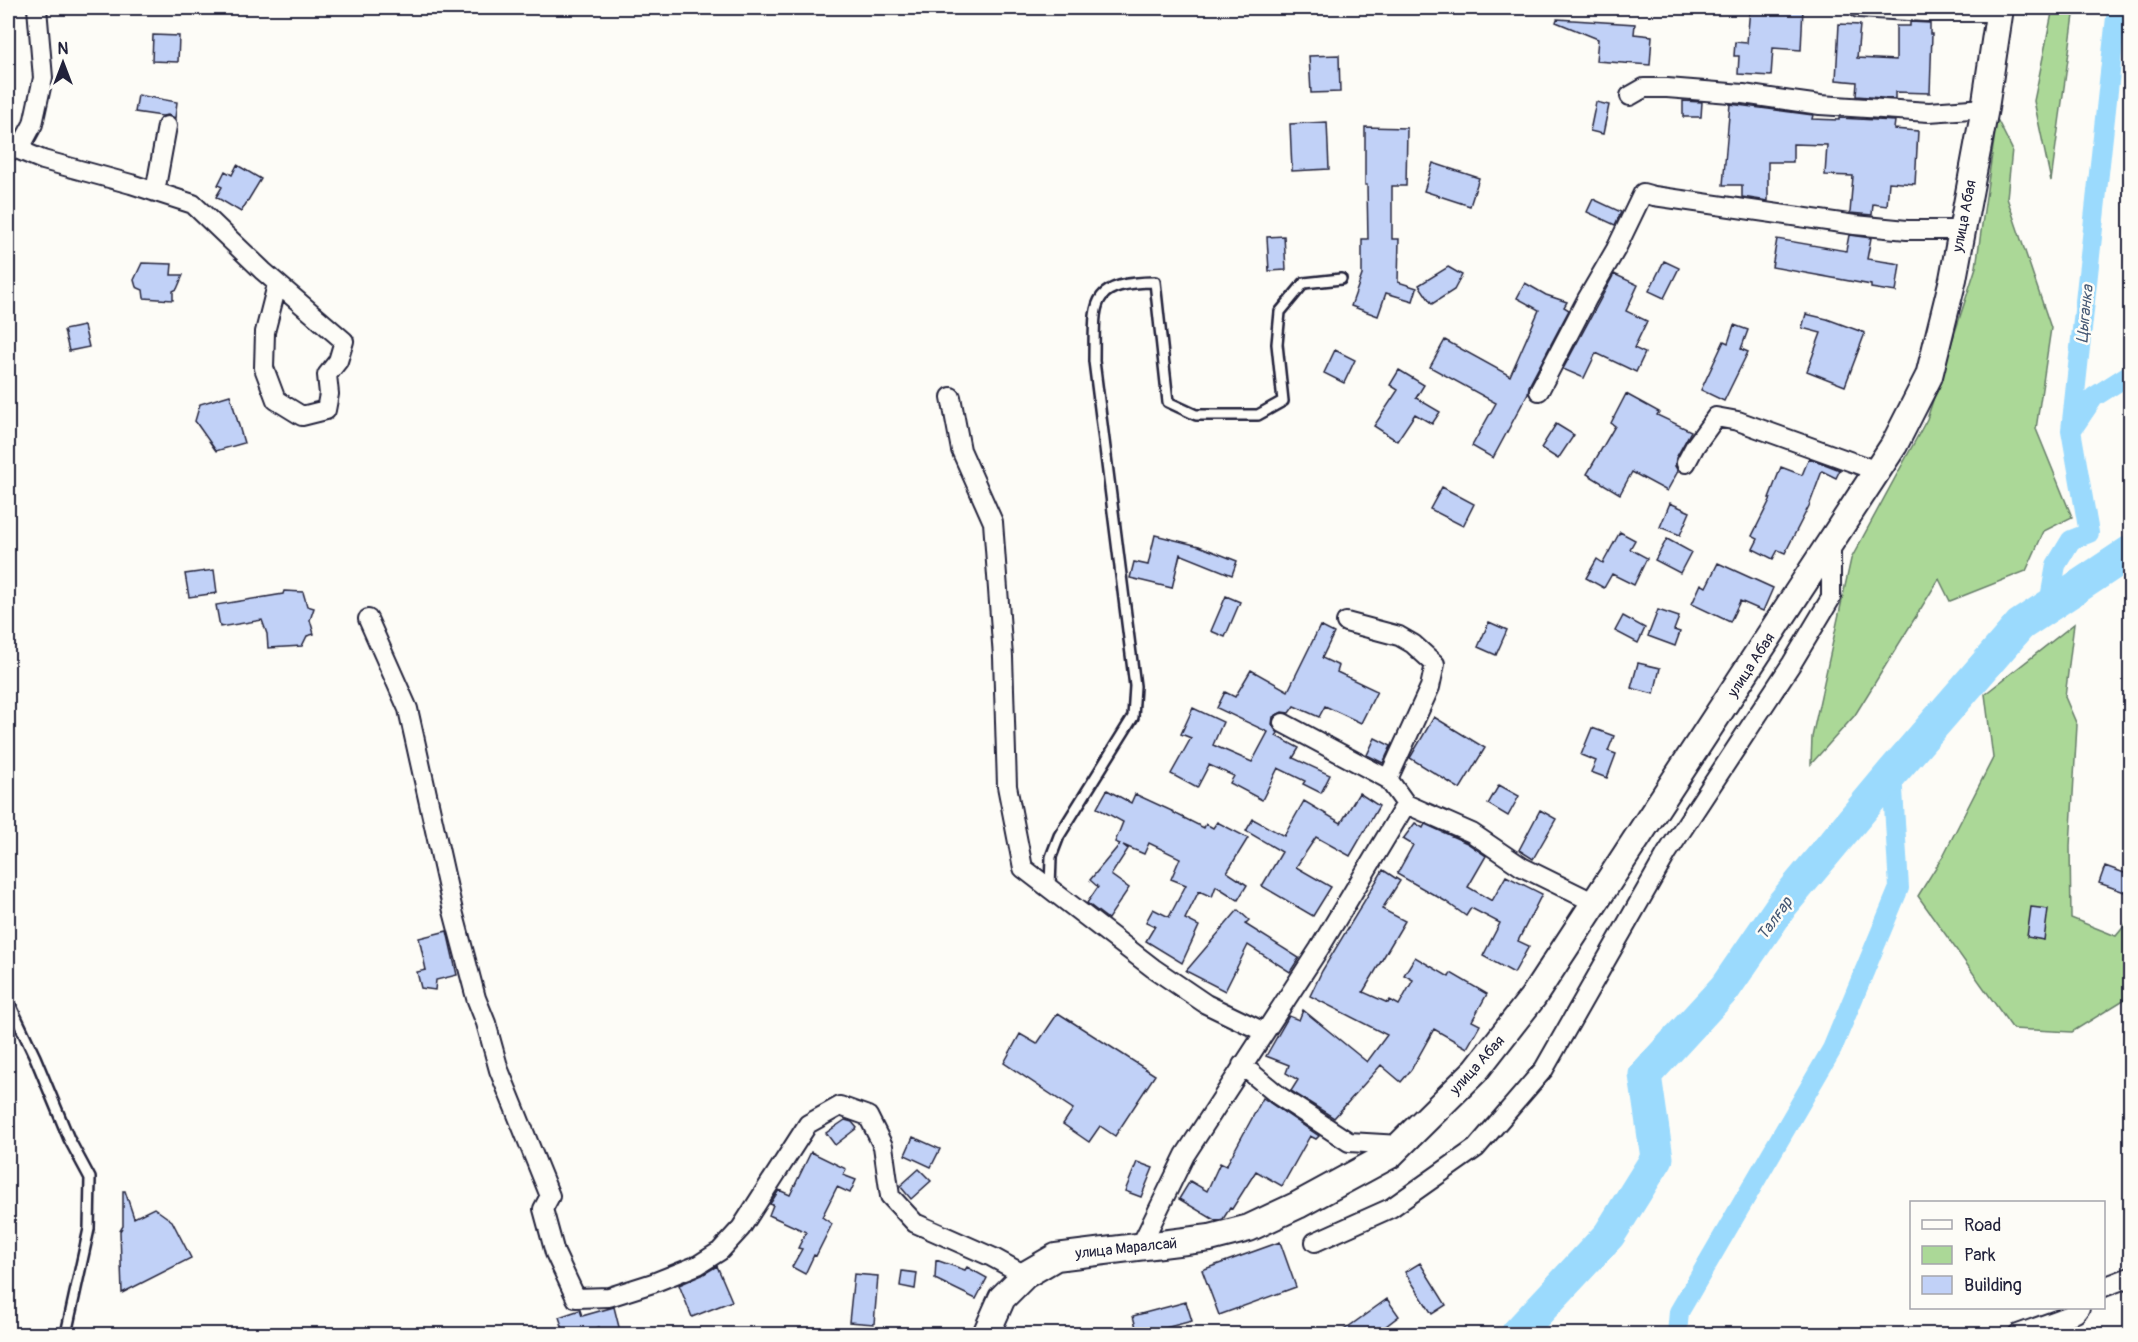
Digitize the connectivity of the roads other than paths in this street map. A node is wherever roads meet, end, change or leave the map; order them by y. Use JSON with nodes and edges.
{"nodes":[{"id":1,"x":37,"y":8,"type":"edge"},
{"id":2,"x":1858,"y":8,"type":"edge"},
{"id":3,"x":2000,"y":10,"type":"edge"},
{"id":4,"x":1630,"y":96,"type":"dead end"},
{"id":5,"x":1984,"y":108,"type":"junction"},
{"id":6,"x":167,"y":126,"type":"dead end"},
{"id":7,"x":13,"y":149,"type":"edge"},
{"id":8,"x":155,"y":192,"type":"junction"},
{"id":9,"x":1962,"y":230,"type":"junction"},
{"id":10,"x":1341,"y":279,"type":"dead end"},
{"id":11,"x":276,"y":282,"type":"junction"},
{"id":12,"x":1539,"y":391,"type":"dead end"},
{"id":13,"x":951,"y":397,"type":"dead end"},
{"id":14,"x":1686,"y":464,"type":"dead end"},
{"id":15,"x":1877,"y":471,"type":"junction"},
{"id":16,"x":1832,"y":540,"type":"junction"},
{"id":17,"x":368,"y":620,"type":"dead end"},
{"id":18,"x":1346,"y":622,"type":"dead end"},
{"id":19,"x":1283,"y":723,"type":"dead end"},
{"id":20,"x":1388,"y":779,"type":"junction"},
{"id":21,"x":1406,"y":804,"type":"junction"},
{"id":22,"x":1050,"y":890,"type":"junction"},
{"id":23,"x":1595,"y":903,"type":"junction"},
{"id":24,"x":8,"y":1000,"type":"edge"},
{"id":25,"x":1264,"y":1032,"type":"junction"},
{"id":26,"x":1242,"y":1065,"type":"junction"},
{"id":27,"x":1400,"y":1144,"type":"junction"},
{"id":28,"x":1298,"y":1205,"type":"joint"},
{"id":29,"x":1315,"y":1242,"type":"dead end"},
{"id":30,"x":1140,"y":1247,"type":"junction"},
{"id":31,"x":1025,"y":1275,"type":"junction"},
{"id":32,"x":2130,"y":1277,"type":"edge"},
{"id":33,"x":2105,"y":1286,"type":"edge"},
{"id":34,"x":2079,"y":1309,"type":"edge"},
{"id":35,"x":66,"y":1335,"type":"edge"},
{"id":36,"x":986,"y":1335,"type":"edge"},
{"id":37,"x":2018,"y":1335,"type":"edge"}],
"edges":[{"from":1,"to":7,"type":"street"},
{"from":2,"to":3,"type":"street"},
{"from":3,"to":5,"type":"street","name":"улица Абая"},
{"from":4,"to":5,"type":"street"},
{"from":5,"to":9,"type":"street","name":"улица Абая"},
{"from":6,"to":8,"type":"street"},
{"from":7,"to":8,"type":"street"},
{"from":8,"to":11,"type":"street"},
{"from":9,"to":12,"type":"street"},
{"from":9,"to":15,"type":"street","name":"улица Абая"},
{"from":10,"to":22,"type":"lane"},
{"from":11,"to":11,"type":"street"},
{"from":13,"to":22,"type":"street"},
{"from":14,"to":15,"type":"street"},
{"from":15,"to":16,"type":"street","name":"улица Абая"},
{"from":16,"to":23,"type":"street","name":"улица Абая"},
{"from":16,"to":29,"type":"street"},
{"from":17,"to":31,"type":"street"},
{"from":18,"to":20,"type":"street"},
{"from":19,"to":20,"type":"street"},
{"from":20,"to":21,"type":"street"},
{"from":21,"to":23,"type":"street"},
{"from":21,"to":25,"type":"street"},
{"from":22,"to":25,"type":"street"},
{"from":23,"to":27,"type":"street","name":"улица Абая"},
{"from":24,"to":35,"type":"lane"},
{"from":25,"to":26,"type":"street"},
{"from":26,"to":27,"type":"street"},
{"from":26,"to":30,"type":"street"},
{"from":27,"to":28,"type":"street","name":"улица Абая"},
{"from":28,"to":30,"type":"street","name":"улица Маралсай"},
{"from":30,"to":31,"type":"street","name":"улица Маралсай"},
{"from":31,"to":36,"type":"street","name":"улица Маралсай"},
{"from":32,"to":33,"type":"street"},
{"from":34,"to":37,"type":"street"}]}
